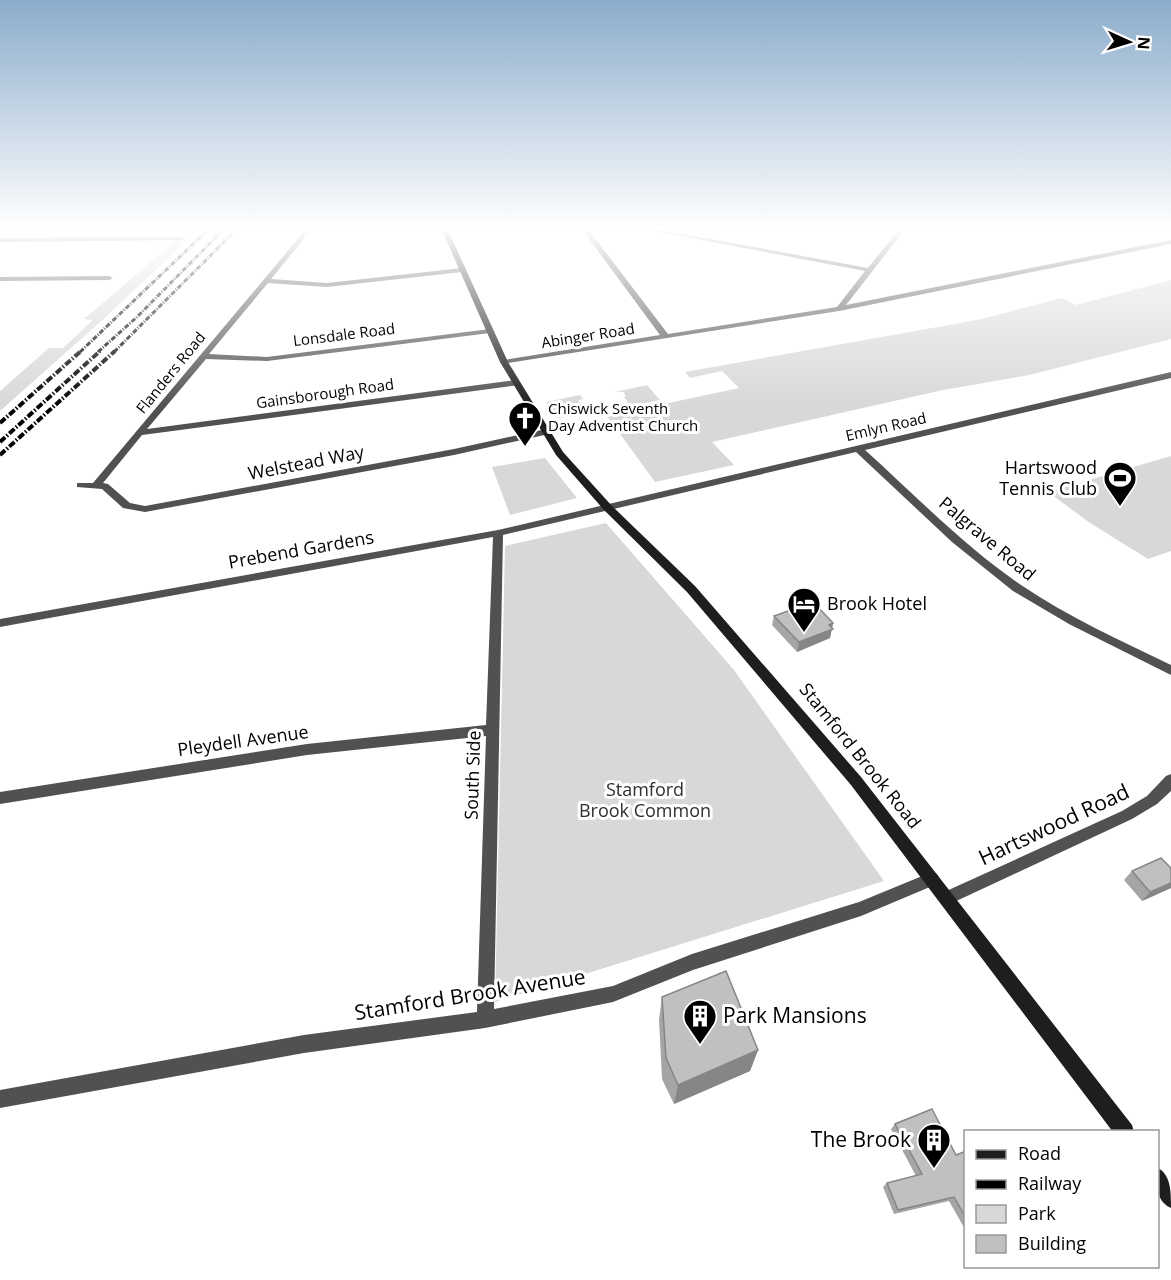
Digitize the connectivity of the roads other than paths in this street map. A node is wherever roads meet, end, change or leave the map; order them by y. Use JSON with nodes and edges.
{"nodes":[{"id":1,"x":260,"y":288,"type":"edge"},
{"id":2,"x":470,"y":288,"type":"edge"},
{"id":3,"x":629,"y":288,"type":"edge"},
{"id":4,"x":856,"y":288,"type":"edge"},
{"id":5,"x":944,"y":288,"type":"edge"},
{"id":6,"x":839,"y":309,"type":"junction"},
{"id":7,"x":490,"y":331,"type":"junction"},
{"id":8,"x":666,"y":337,"type":"junction"},
{"id":9,"x":202,"y":356,"type":"junction"},
{"id":10,"x":504,"y":362,"type":"junction"},
{"id":11,"x":1171,"y":375,"type":"edge"},
{"id":12,"x":516,"y":383,"type":"junction"},
{"id":13,"x":543,"y":429,"type":"junction"},
{"id":14,"x":139,"y":433,"type":"junction"},
{"id":15,"x":859,"y":449,"type":"junction"},
{"id":16,"x":98,"y":482,"type":"junction"},
{"id":17,"x":80,"y":485,"type":"dead end"},
{"id":18,"x":608,"y":508,"type":"junction"},
{"id":19,"x":498,"y":533,"type":"junction"},
{"id":20,"x":0,"y":623,"type":"edge"},
{"id":21,"x":1171,"y":670,"type":"edge"},
{"id":22,"x":492,"y":730,"type":"junction"},
{"id":23,"x":1171,"y":780,"type":"edge"},
{"id":24,"x":0,"y":798,"type":"edge"},
{"id":25,"x":932,"y":879,"type":"junction"},
{"id":26,"x":947,"y":898,"type":"junction"},
{"id":27,"x":485,"y":1018,"type":"junction"},
{"id":28,"x":0,"y":1099,"type":"edge"},
{"id":29,"x":1124,"y":1130,"type":"edge"},
{"id":30,"x":1159,"y":1180,"type":"edge"},
{"id":31,"x":1171,"y":1198,"type":"edge"}],
"edges":[{"from":1,"to":9,"type":"street","name":"Flanders Road"},
{"from":2,"to":7,"type":"main road","name":"Stamford Brook Road"},
{"from":3,"to":8,"type":"street"},
{"from":4,"to":6,"type":"street"},
{"from":5,"to":6,"type":"street","name":"Abinger Road"},
{"from":6,"to":8,"type":"street","name":"Abinger Road"},
{"from":7,"to":9,"type":"street","name":"Lonsdale Road"},
{"from":7,"to":10,"type":"main road","name":"Stamford Brook Road"},
{"from":8,"to":10,"type":"street","name":"Abinger Road"},
{"from":9,"to":14,"type":"street","name":"Flanders Road"},
{"from":10,"to":12,"type":"main road","name":"Stamford Brook Road"},
{"from":11,"to":15,"type":"street","name":"Emlyn Road"},
{"from":12,"to":13,"type":"main road","name":"Stamford Brook Road"},
{"from":12,"to":14,"type":"street","name":"Gainsborough Road"},
{"from":13,"to":16,"type":"street","name":"Welstead Way"},
{"from":13,"to":18,"type":"main road","name":"Stamford Brook Road"},
{"from":14,"to":16,"type":"street","name":"Flanders Road"},
{"from":15,"to":18,"type":"street","name":"Emlyn Road"},
{"from":15,"to":21,"type":"street","name":"Palgrave Road"},
{"from":16,"to":17,"type":"street"},
{"from":18,"to":19,"type":"street","name":"Prebend Gardens"},
{"from":18,"to":25,"type":"main road","name":"Stamford Brook Road"},
{"from":19,"to":20,"type":"street","name":"Prebend Gardens"},
{"from":19,"to":22,"type":"street","name":"South Side"},
{"from":22,"to":24,"type":"street","name":"Pleydell Avenue"},
{"from":22,"to":27,"type":"street","name":"South Side"},
{"from":23,"to":26,"type":"street","name":"Hartswood Road"},
{"from":25,"to":26,"type":"main road","name":"Stamford Brook Road"},
{"from":25,"to":27,"type":"street","name":"Stamford Brook Avenue"},
{"from":26,"to":29,"type":"main road","name":"Stamford Brook Road"},
{"from":27,"to":28,"type":"street","name":"Stamford Brook Avenue"},
{"from":30,"to":31,"type":"main road"}]}
